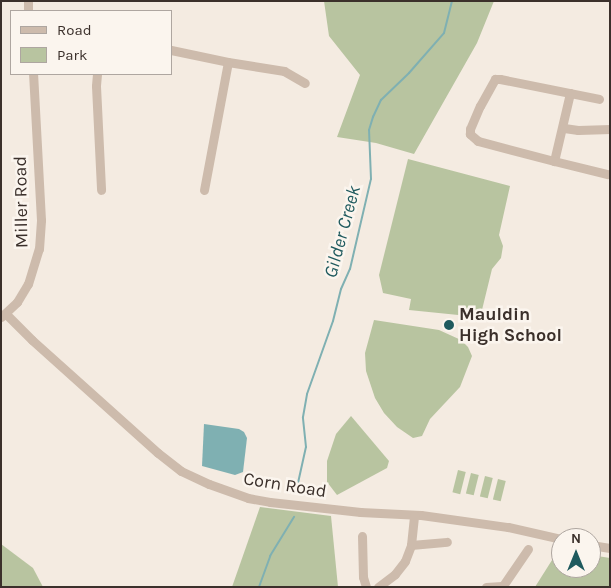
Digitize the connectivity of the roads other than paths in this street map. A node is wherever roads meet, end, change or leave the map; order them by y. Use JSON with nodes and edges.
{"nodes":[{"id":1,"x":172,"y":50,"type":"edge"},
{"id":2,"x":228,"y":62,"type":"junction"},
{"id":3,"x":33,"y":75,"type":"edge"},
{"id":4,"x":97,"y":75,"type":"edge"},
{"id":5,"x":305,"y":83,"type":"dead end"},
{"id":6,"x":570,"y":93,"type":"junction"},
{"id":7,"x":599,"y":99,"type":"dead end"},
{"id":8,"x":564,"y":128,"type":"junction"},
{"id":9,"x":610,"y":129,"type":"edge"},
{"id":10,"x":554,"y":161,"type":"junction"},
{"id":11,"x":606,"y":174,"type":"dead end"},
{"id":12,"x":101,"y":190,"type":"dead end"},
{"id":13,"x":204,"y":190,"type":"dead end"},
{"id":14,"x":4,"y":315,"type":"edge"},
{"id":15,"x":414,"y":515,"type":"junction"},
{"id":16,"x":362,"y":536,"type":"dead end"},
{"id":17,"x":551,"y":537,"type":"edge"},
{"id":18,"x":446,"y":542,"type":"dead end"},
{"id":19,"x":411,"y":545,"type":"junction"},
{"id":20,"x":528,"y":550,"type":"dead end"},
{"id":21,"x":366,"y":587,"type":"edge"},
{"id":22,"x":378,"y":587,"type":"edge"},
{"id":23,"x":486,"y":587,"type":"edge"},
{"id":24,"x":502,"y":587,"type":"edge"}],
"edges":[{"from":1,"to":2,"type":"street"},
{"from":2,"to":5,"type":"street"},
{"from":2,"to":13,"type":"street"},
{"from":3,"to":14,"type":"street","name":"Miller Road"},
{"from":4,"to":12,"type":"street"},
{"from":6,"to":7,"type":"street"},
{"from":6,"to":8,"type":"street"},
{"from":6,"to":10,"type":"street"},
{"from":8,"to":9,"type":"street"},
{"from":8,"to":10,"type":"street"},
{"from":10,"to":11,"type":"street"},
{"from":14,"to":15,"type":"street","name":"Corn Road"},
{"from":15,"to":17,"type":"street","name":"Corn Road"},
{"from":15,"to":19,"type":"street"},
{"from":16,"to":21,"type":"street"},
{"from":18,"to":19,"type":"street"},
{"from":19,"to":22,"type":"street"},
{"from":20,"to":24,"type":"street"},
{"from":23,"to":24,"type":"street"}]}
